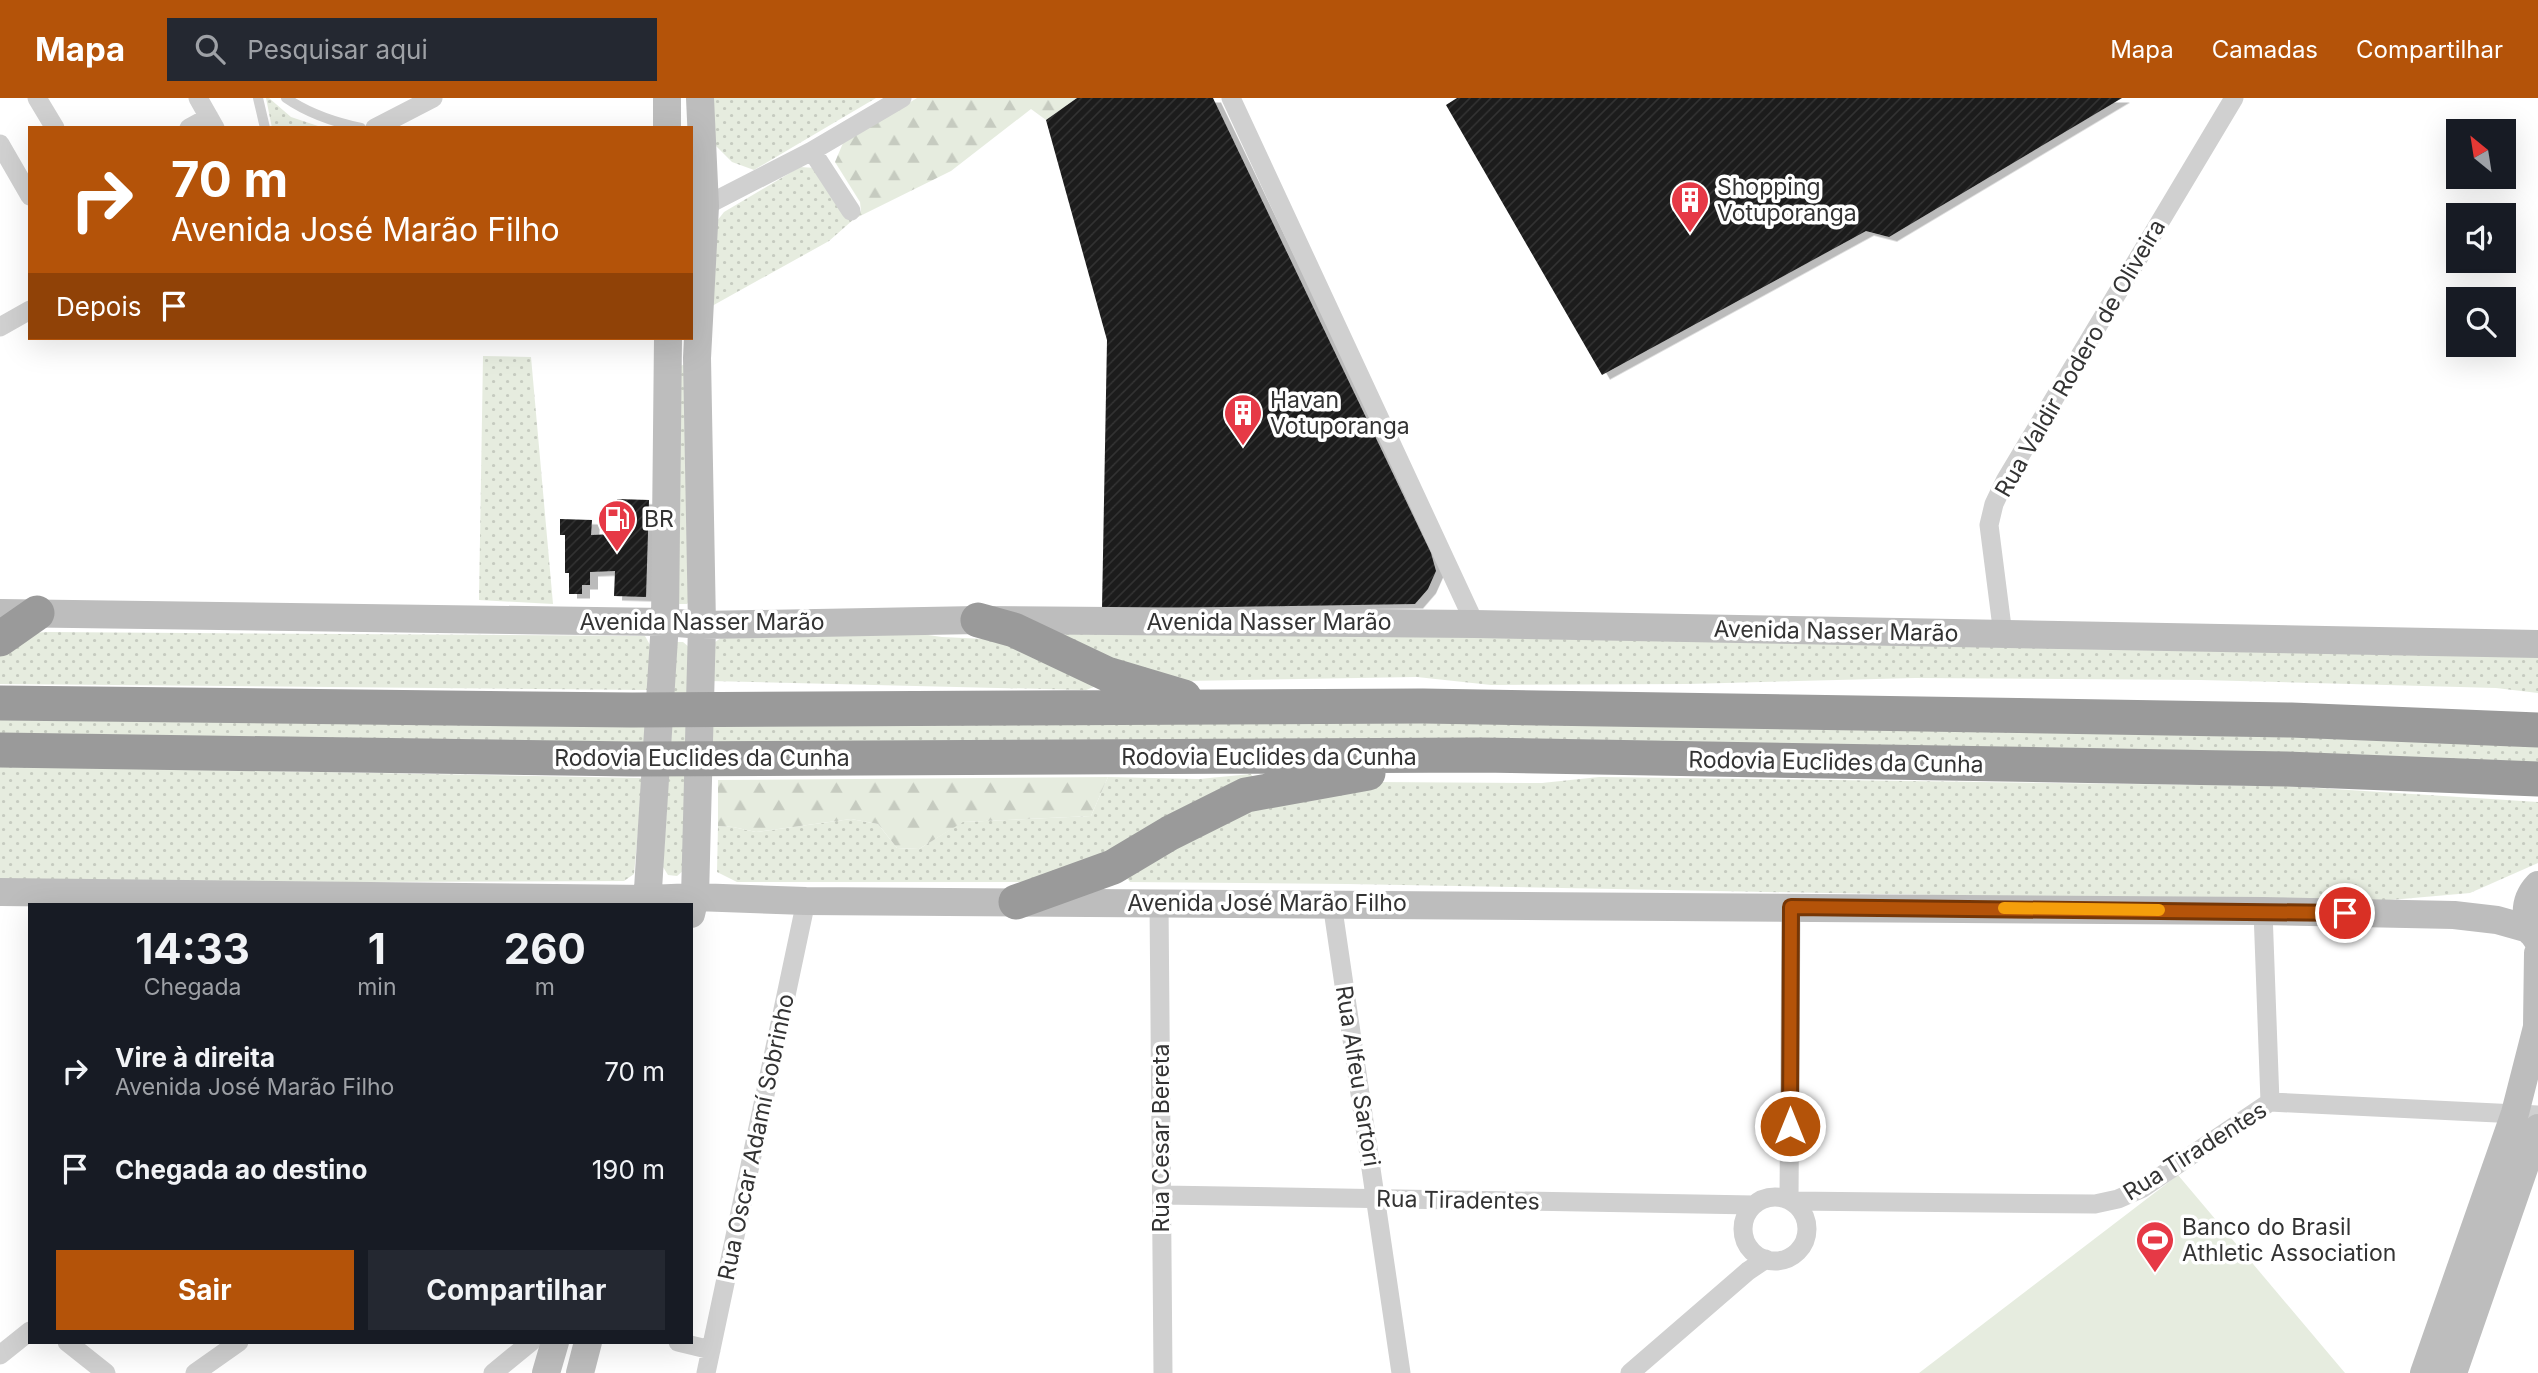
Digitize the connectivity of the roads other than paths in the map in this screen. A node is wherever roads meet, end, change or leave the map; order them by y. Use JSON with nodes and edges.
{"nodes":[{"id":1,"x":37,"y":98,"type":"edge"},
{"id":2,"x":198,"y":98,"type":"edge"},
{"id":3,"x":258,"y":98,"type":"edge"},
{"id":4,"x":286,"y":98,"type":"edge"},
{"id":5,"x":433,"y":98,"type":"edge"},
{"id":6,"x":667,"y":98,"type":"edge"},
{"id":7,"x":700,"y":98,"type":"edge"},
{"id":8,"x":902,"y":98,"type":"edge"},
{"id":9,"x":1231,"y":98,"type":"edge"},
{"id":10,"x":2234,"y":98,"type":"edge"},
{"id":11,"x":212,"y":122,"type":"edge"},
{"id":12,"x":54,"y":126,"type":"edge"},
{"id":13,"x":265,"y":126,"type":"edge"},
{"id":14,"x":351,"y":126,"type":"edge"},
{"id":15,"x":379,"y":126,"type":"edge"},
{"id":16,"x":667,"y":126,"type":"edge"},
{"id":17,"x":0,"y":144,"type":"edge"},
{"id":18,"x":812,"y":151,"type":"junction"},
{"id":19,"x":28,"y":193,"type":"edge"},
{"id":20,"x":705,"y":206,"type":"junction"},
{"id":21,"x":851,"y":211,"type":"dead end"},
{"id":22,"x":28,"y":311,"type":"edge"},
{"id":23,"x":0,"y":327,"type":"edge"},
{"id":24,"x":668,"y":347,"type":"edge"},
{"id":25,"x":697,"y":358,"type":"junction"},
{"id":26,"x":0,"y":613,"type":"edge"},
{"id":27,"x":37,"y":613,"type":"junction"},
{"id":28,"x":978,"y":620,"type":"junction"},
{"id":29,"x":665,"y":622,"type":"junction"},
{"id":30,"x":1475,"y":624,"type":"junction"},
{"id":31,"x":702,"y":625,"type":"junction"},
{"id":32,"x":2003,"y":635,"type":"junction"},
{"id":33,"x":0,"y":639,"type":"edge"},
{"id":34,"x":2538,"y":644,"type":"edge"},
{"id":35,"x":0,"y":703,"type":"edge"},
{"id":36,"x":1221,"y":708,"type":"junction"},
{"id":37,"x":2538,"y":730,"type":"edge"},
{"id":38,"x":0,"y":750,"type":"edge"},
{"id":39,"x":1481,"y":755,"type":"junction"},
{"id":40,"x":2538,"y":779,"type":"edge"},
{"id":41,"x":2538,"y":885,"type":"edge"},
{"id":42,"x":0,"y":892,"type":"edge"},
{"id":43,"x":806,"y":901,"type":"junction"},
{"id":44,"x":647,"y":902,"type":"edge"},
{"id":45,"x":1016,"y":902,"type":"junction"},
{"id":46,"x":1159,"y":902,"type":"junction"},
{"id":47,"x":1332,"y":903,"type":"junction"},
{"id":48,"x":693,"y":905,"type":"edge"},
{"id":49,"x":1791,"y":907,"type":"junction"},
{"id":50,"x":2263,"y":911,"type":"junction"},
{"id":51,"x":2536,"y":942,"type":"edge"},
{"id":52,"x":2270,"y":1101,"type":"junction"},
{"id":53,"x":2530,"y":1119,"type":"edge"},
{"id":54,"x":1162,"y":1195,"type":"junction"},
{"id":55,"x":1786,"y":1195,"type":"junction"},
{"id":56,"x":1376,"y":1198,"type":"junction"},
{"id":57,"x":1754,"y":1205,"type":"junction"},
{"id":58,"x":1749,"y":1247,"type":"junction"},
{"id":59,"x":1766,"y":1259,"type":"junction"},
{"id":60,"x":1748,"y":1271,"type":"junction"},
{"id":61,"x":28,"y":1333,"type":"edge"},
{"id":62,"x":2452,"y":1333,"type":"junction"},
{"id":63,"x":70,"y":1344,"type":"edge"},
{"id":64,"x":236,"y":1344,"type":"edge"},
{"id":65,"x":529,"y":1344,"type":"edge"},
{"id":66,"x":554,"y":1344,"type":"edge"},
{"id":67,"x":587,"y":1344,"type":"edge"},
{"id":68,"x":686,"y":1344,"type":"edge"},
{"id":69,"x":711,"y":1350,"type":"junction"},
{"id":70,"x":0,"y":1355,"type":"edge"},
{"id":71,"x":106,"y":1373,"type":"edge"},
{"id":72,"x":195,"y":1373,"type":"edge"},
{"id":73,"x":493,"y":1373,"type":"edge"},
{"id":74,"x":546,"y":1373,"type":"edge"},
{"id":75,"x":580,"y":1373,"type":"edge"},
{"id":76,"x":706,"y":1373,"type":"edge"},
{"id":77,"x":1163,"y":1373,"type":"edge"},
{"id":78,"x":1401,"y":1373,"type":"edge"},
{"id":79,"x":1630,"y":1373,"type":"edge"},
{"id":80,"x":2424,"y":1373,"type":"edge"},
{"id":81,"x":2453,"y":1373,"type":"edge"}],
"edges":[{"from":1,"to":12,"type":"street"},
{"from":2,"to":11,"type":"street"},
{"from":3,"to":13,"type":"lane"},
{"from":4,"to":14,"type":"lane"},
{"from":5,"to":15,"type":"street"},
{"from":6,"to":16,"type":"main road"},
{"from":7,"to":20,"type":"main road"},
{"from":8,"to":18,"type":"street"},
{"from":9,"to":30,"type":"street"},
{"from":10,"to":32,"type":"street","name":"Rua Valdir Rodero de Oliveira"},
{"from":17,"to":19,"type":"street"},
{"from":18,"to":20,"type":"street"},
{"from":18,"to":21,"type":"street"},
{"from":20,"to":25,"type":"main road"},
{"from":22,"to":23,"type":"street"},
{"from":24,"to":25,"type":"main road"},
{"from":24,"to":29,"type":"main road"},
{"from":25,"to":31,"type":"main road"},
{"from":26,"to":27,"type":"main road","name":"Avenida Nasser Marão"},
{"from":27,"to":29,"type":"main road","name":"Avenida Nasser Marão"},
{"from":27,"to":33,"type":"highway"},
{"from":28,"to":30,"type":"main road","name":"Avenida Nasser Marão"},
{"from":28,"to":31,"type":"main road","name":"Avenida Nasser Marão"},
{"from":28,"to":36,"type":"highway"},
{"from":29,"to":31,"type":"main road","name":"Avenida Nasser Marão"},
{"from":29,"to":44,"type":"main road"},
{"from":30,"to":32,"type":"main road","name":"Avenida Nasser Marão"},
{"from":31,"to":48,"type":"main road"},
{"from":32,"to":34,"type":"main road","name":"Avenida Nasser Marão"},
{"from":35,"to":36,"type":"highway"},
{"from":36,"to":37,"type":"highway"},
{"from":38,"to":39,"type":"highway","name":"Rodovia Euclides da Cunha"},
{"from":39,"to":40,"type":"highway","name":"Rodovia Euclides da Cunha"},
{"from":39,"to":45,"type":"highway"},
{"from":41,"to":51,"type":"main road"},
{"from":42,"to":44,"type":"main road","name":"Avenida José Marão Filho"},
{"from":43,"to":45,"type":"main road","name":"Avenida José Marão Filho"},
{"from":43,"to":48,"type":"main road","name":"Avenida José Marão Filho"},
{"from":43,"to":69,"type":"street","name":"Rua Oscar Adamí Sobrinho"},
{"from":45,"to":46,"type":"main road","name":"Avenida José Marão Filho"},
{"from":46,"to":47,"type":"main road","name":"Avenida José Marão Filho"},
{"from":46,"to":54,"type":"street","name":"Rua Cesar Bereta"},
{"from":47,"to":49,"type":"main road","name":"Avenida José Marão Filho"},
{"from":47,"to":56,"type":"street","name":"Rua Alfeu Sartori"},
{"from":49,"to":50,"type":"main road","name":"Avenida José Marão Filho"},
{"from":49,"to":55,"type":"street"},
{"from":50,"to":51,"type":"main road","name":"Avenida José Marão Filho"},
{"from":50,"to":52,"type":"street"},
{"from":51,"to":53,"type":"main road"},
{"from":52,"to":53,"type":"street","name":"Rua Tiradentes"},
{"from":52,"to":55,"type":"street","name":"Rua Tiradentes"},
{"from":53,"to":62,"type":"main road"},
{"from":54,"to":56,"type":"street","name":"Rua Tiradentes"},
{"from":54,"to":77,"type":"street","name":"Rua Cesar Bereta"},
{"from":55,"to":57,"type":"street"},
{"from":55,"to":59,"type":"street"},
{"from":56,"to":57,"type":"street","name":"Rua Tiradentes"},
{"from":56,"to":78,"type":"street","name":"Rua Alfeu Sartori"},
{"from":57,"to":58,"type":"street"},
{"from":58,"to":59,"type":"street"},
{"from":58,"to":60,"type":"street"},
{"from":59,"to":60,"type":"street"},
{"from":60,"to":79,"type":"street"},
{"from":61,"to":70,"type":"street"},
{"from":62,"to":80,"type":"main road"},
{"from":62,"to":81,"type":"main road"},
{"from":63,"to":71,"type":"street"},
{"from":64,"to":72,"type":"street"},
{"from":65,"to":73,"type":"street"},
{"from":66,"to":74,"type":"main road"},
{"from":67,"to":75,"type":"main road"},
{"from":68,"to":69,"type":"street"},
{"from":69,"to":76,"type":"street","name":"Rua Oscar Adamí Sobrinho"}]}
